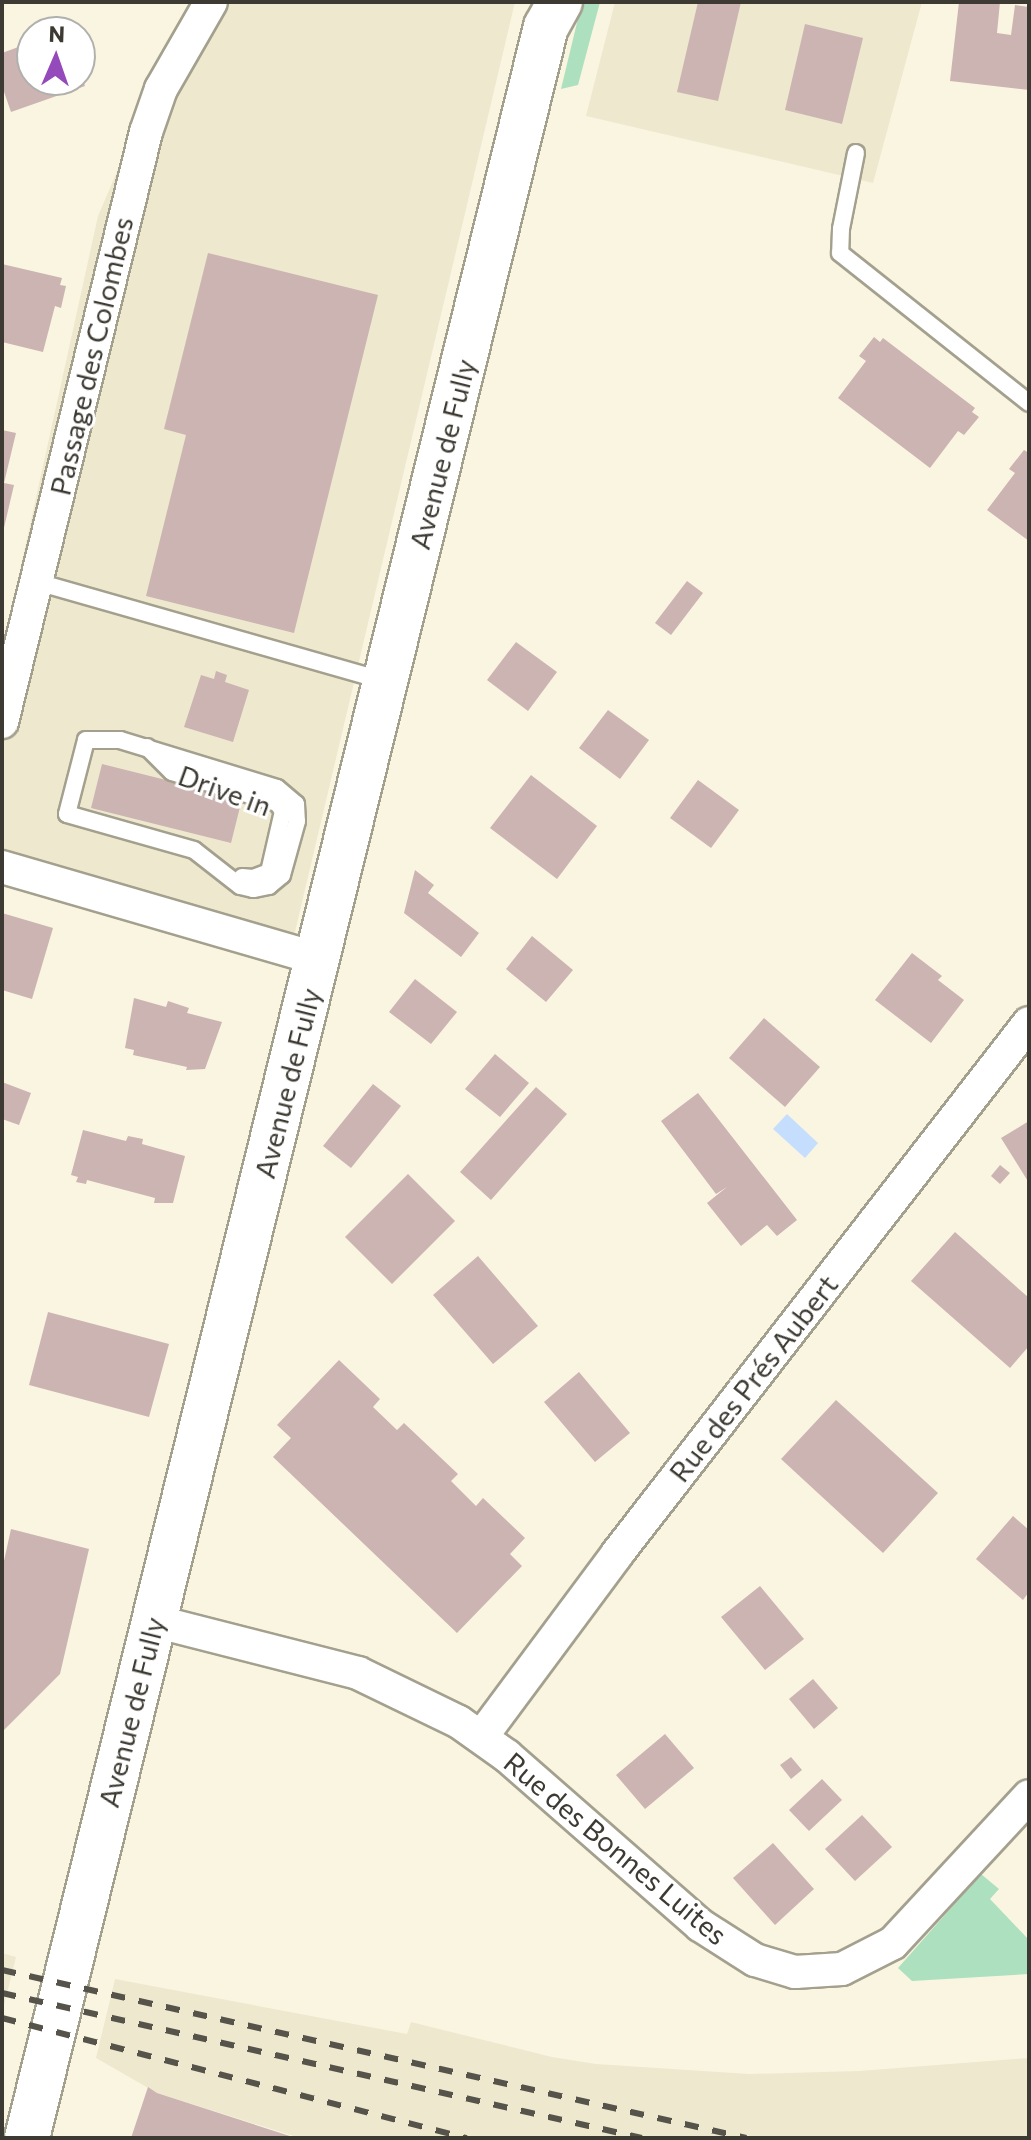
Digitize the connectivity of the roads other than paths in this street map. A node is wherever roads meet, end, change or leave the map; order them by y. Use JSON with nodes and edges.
{"nodes":[{"id":1,"x":211,"y":2,"type":"edge"},
{"id":2,"x":550,"y":10,"type":"edge"},
{"id":3,"x":856,"y":153,"type":"dead end"},
{"id":4,"x":1029,"y":403,"type":"edge"},
{"id":5,"x":37,"y":582,"type":"junction"},
{"id":6,"x":384,"y":681,"type":"junction"},
{"id":7,"x":2,"y":722,"type":"edge"},
{"id":8,"x":211,"y":863,"type":"joint"},
{"id":9,"x":2,"y":867,"type":"edge"},
{"id":10,"x":318,"y":959,"type":"junction"},
{"id":11,"x":1029,"y":1023,"type":"edge"},
{"id":12,"x":154,"y":1621,"type":"junction"},
{"id":13,"x":482,"y":1736,"type":"junction"},
{"id":14,"x":1029,"y":1796,"type":"edge"},
{"id":15,"x":27,"y":2138,"type":"edge"}],
"edges":[{"from":1,"to":5,"type":"street","name":"Passage des Colombes"},
{"from":2,"to":6,"type":"main road","name":"Avenue de Fully"},
{"from":3,"to":4,"type":"lane"},
{"from":5,"to":6,"type":"lane"},
{"from":5,"to":7,"type":"street","name":"Passage des Colombes"},
{"from":6,"to":10,"type":"main road","name":"Avenue de Fully"},
{"from":8,"to":8,"type":"lane"},
{"from":9,"to":10,"type":"street"},
{"from":10,"to":12,"type":"main road","name":"Avenue de Fully"},
{"from":11,"to":13,"type":"street","name":"Rue des Prés Aubert"},
{"from":12,"to":13,"type":"street","name":"Rue des Bonnes Luites"},
{"from":12,"to":15,"type":"main road","name":"Avenue de Fully"},
{"from":13,"to":14,"type":"street","name":"Rue des Bonnes Luites"}]}
